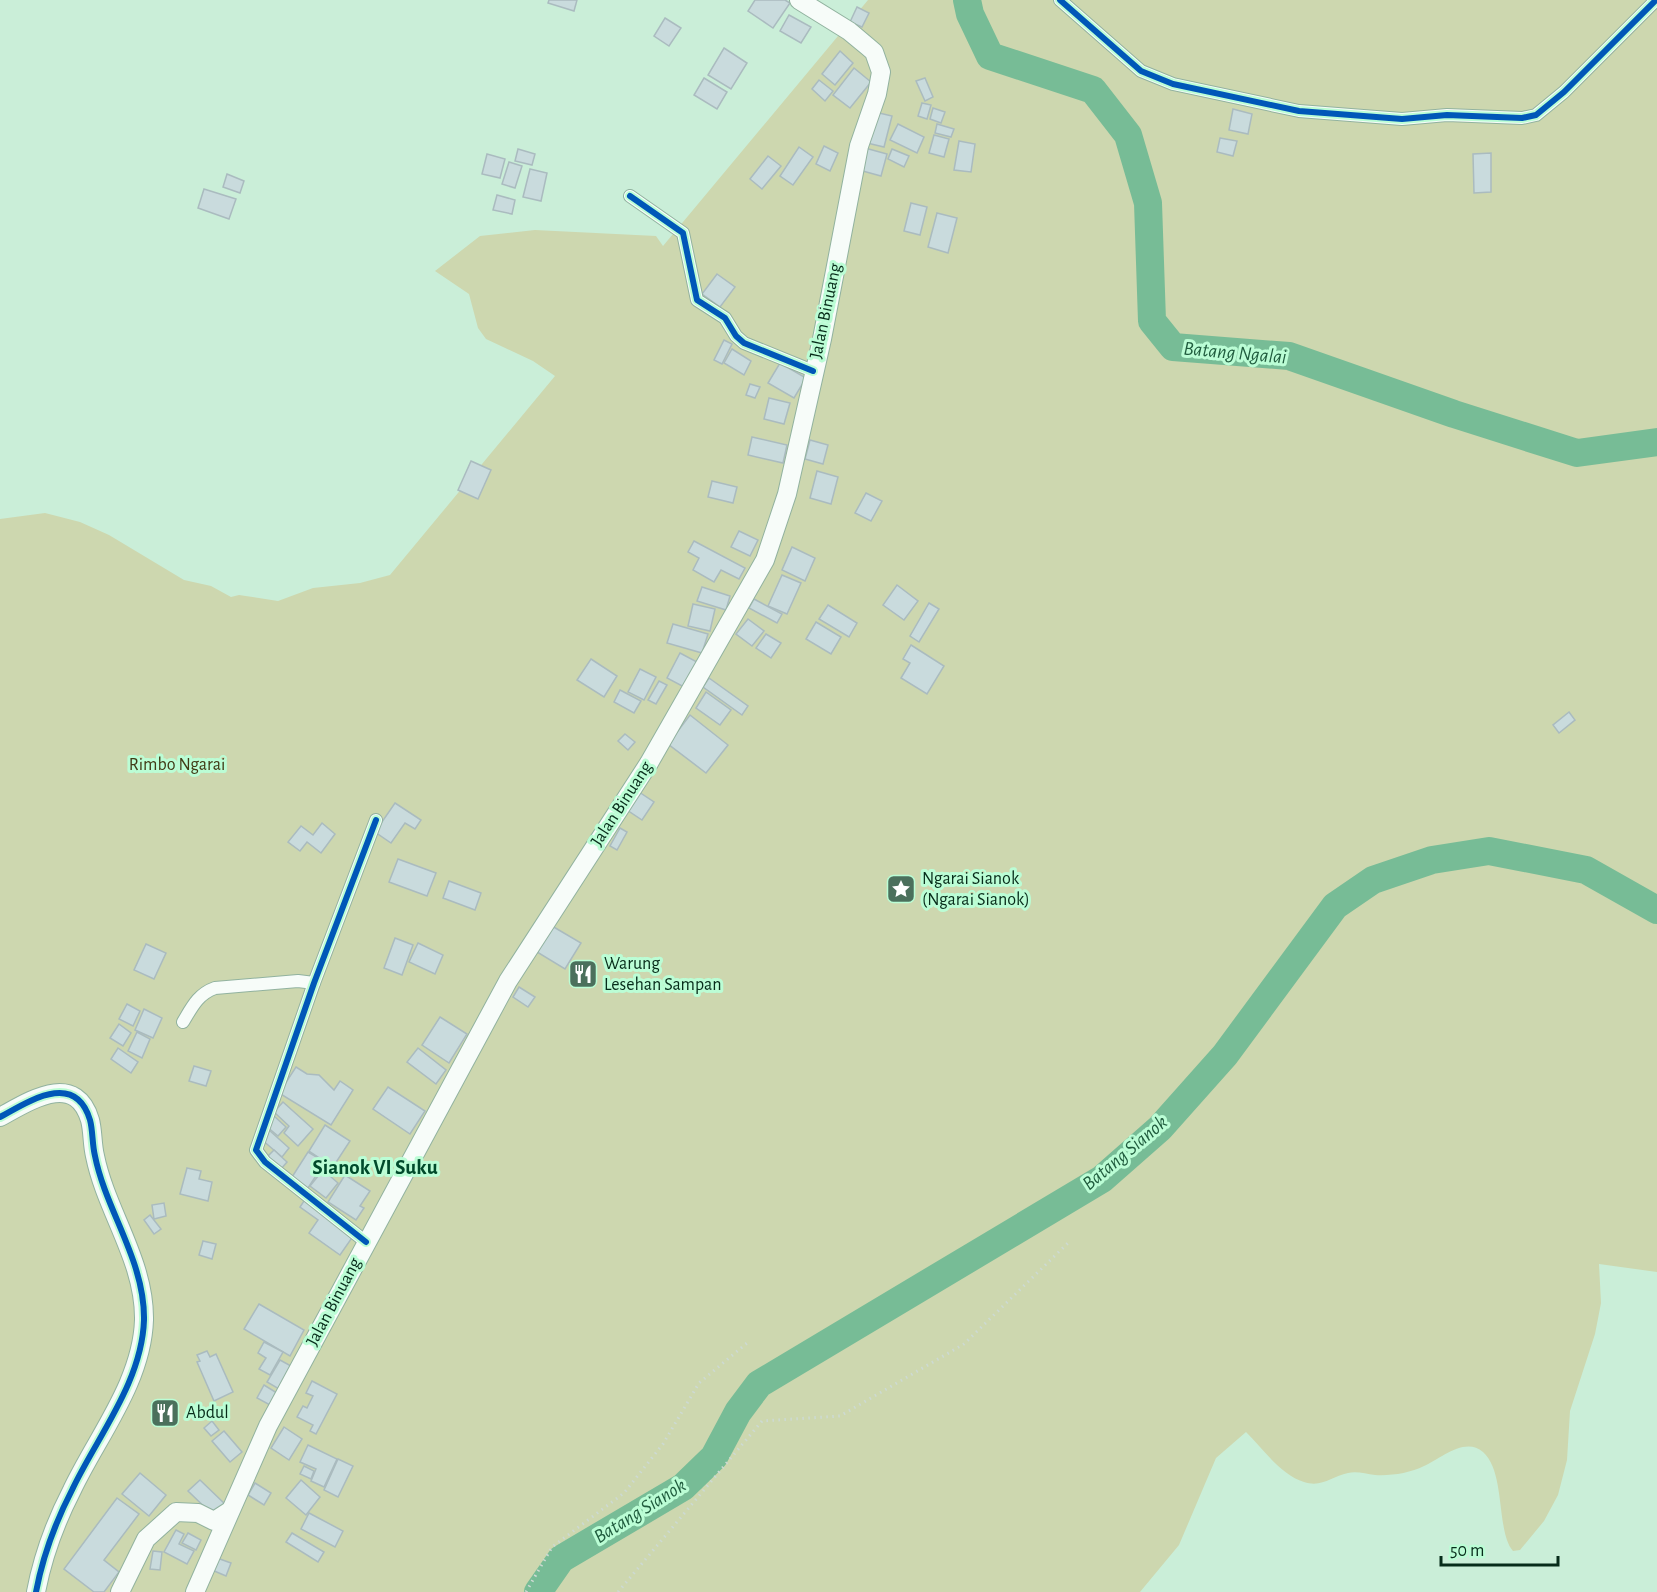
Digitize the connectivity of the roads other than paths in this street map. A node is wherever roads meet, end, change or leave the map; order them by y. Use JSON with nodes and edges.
{"nodes":[{"id":1,"x":799,"y":0,"type":"edge"},
{"id":2,"x":1060,"y":0,"type":"edge"},
{"id":3,"x":1656,"y":0,"type":"edge"},
{"id":4,"x":630,"y":196,"type":"dead end"},
{"id":5,"x":813,"y":370,"type":"junction"},
{"id":6,"x":376,"y":820,"type":"dead end"},
{"id":7,"x":314,"y":983,"type":"junction"},
{"id":8,"x":183,"y":1022,"type":"dead end"},
{"id":9,"x":0,"y":1117,"type":"edge"},
{"id":10,"x":366,"y":1242,"type":"junction"},
{"id":11,"x":228,"y":1512,"type":"junction"},
{"id":12,"x":36,"y":1592,"type":"edge"},
{"id":13,"x":120,"y":1592,"type":"edge"},
{"id":14,"x":195,"y":1592,"type":"edge"}],
"edges":[{"from":1,"to":5,"type":"main road","name":"Jalan Binuang"},
{"from":2,"to":3,"type":"street"},
{"from":4,"to":5,"type":"street"},
{"from":5,"to":10,"type":"main road","name":"Jalan Binuang"},
{"from":6,"to":7,"type":"street"},
{"from":7,"to":8,"type":"street"},
{"from":7,"to":10,"type":"street"},
{"from":9,"to":12,"type":"main road"},
{"from":10,"to":11,"type":"main road","name":"Jalan Binuang"},
{"from":11,"to":13,"type":"main road"},
{"from":11,"to":14,"type":"main road","name":"Jalan Binuang"}]}
